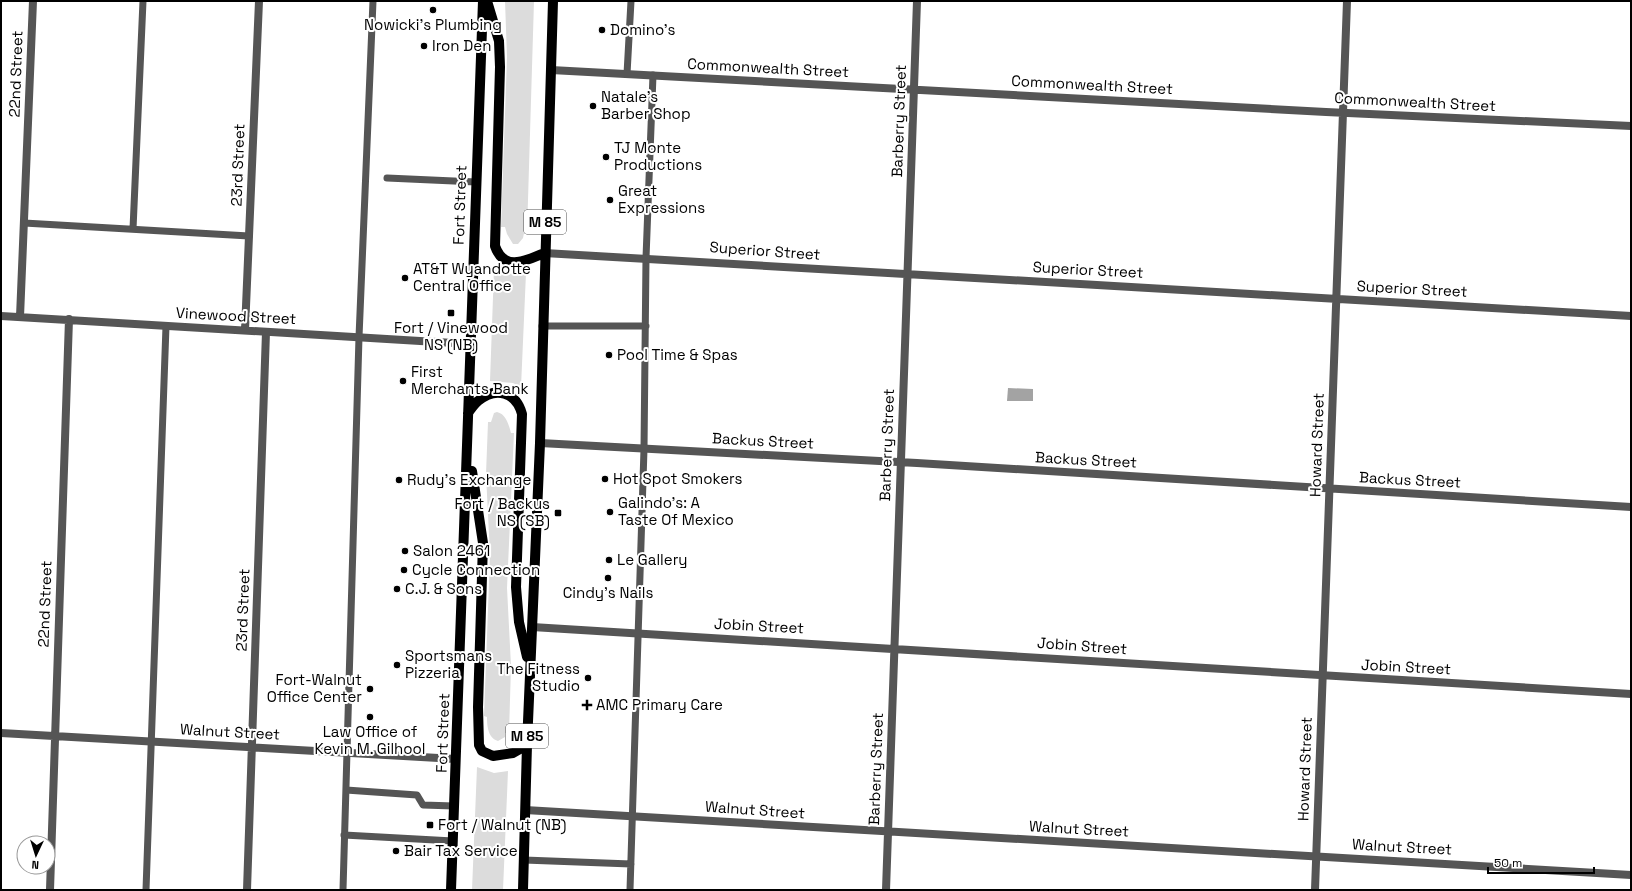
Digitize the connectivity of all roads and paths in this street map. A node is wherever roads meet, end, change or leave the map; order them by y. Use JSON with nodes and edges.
{"nodes":[{"id":1,"x":33,"y":1,"type":"edge"},
{"id":2,"x":143,"y":1,"type":"edge"},
{"id":3,"x":259,"y":1,"type":"edge"},
{"id":4,"x":373,"y":1,"type":"edge"},
{"id":5,"x":483,"y":1,"type":"edge"},
{"id":6,"x":487,"y":1,"type":"edge"},
{"id":7,"x":553,"y":1,"type":"edge"},
{"id":8,"x":631,"y":1,"type":"edge"},
{"id":9,"x":917,"y":1,"type":"edge"},
{"id":10,"x":1347,"y":1,"type":"edge"},
{"id":11,"x":551,"y":70,"type":"junction"},
{"id":12,"x":627,"y":74,"type":"junction"},
{"id":13,"x":653,"y":75,"type":"junction"},
{"id":14,"x":914,"y":90,"type":"junction"},
{"id":15,"x":1343,"y":113,"type":"junction"},
{"id":16,"x":1631,"y":126,"type":"edge"},
{"id":17,"x":387,"y":178,"type":"dead end"},
{"id":18,"x":476,"y":182,"type":"junction"},
{"id":19,"x":24,"y":223,"type":"junction"},
{"id":20,"x":134,"y":230,"type":"junction"},
{"id":21,"x":249,"y":236,"type":"junction"},
{"id":22,"x":544,"y":253,"type":"junction"},
{"id":23,"x":646,"y":258,"type":"junction"},
{"id":24,"x":908,"y":274,"type":"junction"},
{"id":25,"x":1336,"y":298,"type":"junction"},
{"id":26,"x":1,"y":316,"type":"edge"},
{"id":27,"x":1631,"y":316,"type":"edge"},
{"id":28,"x":20,"y":317,"type":"junction"},
{"id":29,"x":69,"y":320,"type":"junction"},
{"id":30,"x":166,"y":326,"type":"junction"},
{"id":31,"x":542,"y":326,"type":"junction"},
{"id":32,"x":646,"y":326,"type":"junction"},
{"id":33,"x":245,"y":330,"type":"junction"},
{"id":34,"x":266,"y":332,"type":"junction"},
{"id":35,"x":359,"y":337,"type":"junction"},
{"id":36,"x":470,"y":344,"type":"junction"},
{"id":37,"x":468,"y":413,"type":"junction"},
{"id":38,"x":540,"y":443,"type":"junction"},
{"id":39,"x":644,"y":449,"type":"junction"},
{"id":40,"x":468,"y":450,"type":"junction"},
{"id":41,"x":901,"y":462,"type":"junction"},
{"id":42,"x":1329,"y":489,"type":"junction"},
{"id":43,"x":1631,"y":507,"type":"edge"},
{"id":44,"x":532,"y":627,"type":"junction"},
{"id":45,"x":639,"y":633,"type":"junction"},
{"id":46,"x":894,"y":648,"type":"junction"},
{"id":47,"x":531,"y":670,"type":"junction"},
{"id":48,"x":1322,"y":676,"type":"junction"},
{"id":49,"x":1631,"y":694,"type":"edge"},
{"id":50,"x":1,"y":733,"type":"edge"},
{"id":51,"x":55,"y":736,"type":"junction"},
{"id":52,"x":152,"y":742,"type":"junction"},
{"id":53,"x":527,"y":745,"type":"junction"},
{"id":54,"x":252,"y":748,"type":"junction"},
{"id":55,"x":346,"y":753,"type":"junction"},
{"id":56,"x":456,"y":759,"type":"junction"},
{"id":57,"x":346,"y":790,"type":"junction"},
{"id":58,"x":454,"y":806,"type":"junction"},
{"id":59,"x":525,"y":810,"type":"junction"},
{"id":60,"x":633,"y":816,"type":"junction"},
{"id":61,"x":888,"y":832,"type":"junction"},
{"id":62,"x":344,"y":835,"type":"junction"},
{"id":63,"x":453,"y":841,"type":"junction"},
{"id":64,"x":1316,"y":857,"type":"junction"},
{"id":65,"x":524,"y":860,"type":"junction"},
{"id":66,"x":631,"y":864,"type":"junction"},
{"id":67,"x":1631,"y":875,"type":"edge"},
{"id":68,"x":50,"y":890,"type":"edge"},
{"id":69,"x":146,"y":890,"type":"edge"},
{"id":70,"x":247,"y":890,"type":"edge"},
{"id":71,"x":343,"y":890,"type":"edge"},
{"id":72,"x":451,"y":890,"type":"edge"},
{"id":73,"x":523,"y":890,"type":"edge"},
{"id":74,"x":630,"y":890,"type":"edge"},
{"id":75,"x":886,"y":890,"type":"edge"},
{"id":76,"x":1315,"y":890,"type":"edge"}],
"edges":[{"from":1,"to":19,"type":"street","name":"22nd Street"},
{"from":2,"to":20,"type":"lane"},
{"from":3,"to":21,"type":"street","name":"23rd Street"},
{"from":4,"to":35,"type":"lane"},
{"from":5,"to":18,"type":"main road","name":"Fort Street"},
{"from":6,"to":22,"type":"main road"},
{"from":7,"to":11,"type":"main road","number":"M 85"},
{"from":8,"to":12,"type":"lane"},
{"from":9,"to":14,"type":"street","name":"Barberry Street"},
{"from":10,"to":15,"type":"street","name":"Howard Street"},
{"from":11,"to":12,"type":"street","name":"Commonwealth Street"},
{"from":11,"to":22,"type":"main road","number":"M 85"},
{"from":12,"to":13,"type":"street","name":"Commonwealth Street"},
{"from":13,"to":14,"type":"street","name":"Commonwealth Street"},
{"from":13,"to":23,"type":"lane"},
{"from":14,"to":15,"type":"street","name":"Commonwealth Street"},
{"from":14,"to":24,"type":"street","name":"Barberry Street"},
{"from":15,"to":16,"type":"street","name":"Commonwealth Street"},
{"from":15,"to":25,"type":"street","name":"Howard Street"},
{"from":17,"to":18,"type":"lane"},
{"from":18,"to":36,"type":"main road","name":"Fort Street"},
{"from":19,"to":20,"type":"lane"},
{"from":19,"to":28,"type":"street","name":"22nd Street"},
{"from":20,"to":21,"type":"lane"},
{"from":21,"to":33,"type":"street","name":"23rd Street"},
{"from":22,"to":23,"type":"street","name":"Superior Street"},
{"from":22,"to":31,"type":"main road","number":"M 85"},
{"from":23,"to":24,"type":"street","name":"Superior Street"},
{"from":23,"to":32,"type":"lane"},
{"from":24,"to":25,"type":"street","name":"Superior Street"},
{"from":24,"to":41,"type":"street","name":"Barberry Street"},
{"from":25,"to":27,"type":"street","name":"Superior Street"},
{"from":25,"to":42,"type":"street","name":"Howard Street"},
{"from":26,"to":28,"type":"street","name":"Vinewood Street"},
{"from":28,"to":29,"type":"street","name":"Vinewood Street"},
{"from":29,"to":30,"type":"street","name":"Vinewood Street"},
{"from":29,"to":51,"type":"street","name":"22nd Street"},
{"from":30,"to":33,"type":"street","name":"Vinewood Street"},
{"from":30,"to":52,"type":"lane"},
{"from":31,"to":32,"type":"lane"},
{"from":31,"to":38,"type":"main road","number":"M 85"},
{"from":32,"to":39,"type":"lane"},
{"from":33,"to":34,"type":"street","name":"Vinewood Street"},
{"from":34,"to":35,"type":"street","name":"Vinewood Street"},
{"from":34,"to":54,"type":"street","name":"23rd Street"},
{"from":35,"to":36,"type":"street","name":"Vinewood Street"},
{"from":35,"to":55,"type":"lane"},
{"from":36,"to":37,"type":"main road","name":"Fort Street"},
{"from":37,"to":40,"type":"main road","name":"Fort Street"},
{"from":37,"to":47,"type":"main road"},
{"from":38,"to":39,"type":"street","name":"Backus Street"},
{"from":38,"to":44,"type":"main road","number":"M 85"},
{"from":39,"to":41,"type":"street","name":"Backus Street"},
{"from":39,"to":45,"type":"lane"},
{"from":40,"to":53,"type":"main road"},
{"from":40,"to":56,"type":"main road","name":"Fort Street"},
{"from":41,"to":42,"type":"street","name":"Backus Street"},
{"from":41,"to":46,"type":"street","name":"Barberry Street"},
{"from":42,"to":43,"type":"street","name":"Backus Street"},
{"from":42,"to":48,"type":"street","name":"Howard Street"},
{"from":44,"to":45,"type":"street","name":"Jobin Street"},
{"from":44,"to":47,"type":"main road","number":"M 85"},
{"from":45,"to":46,"type":"street","name":"Jobin Street"},
{"from":45,"to":60,"type":"lane"},
{"from":46,"to":48,"type":"street","name":"Jobin Street"},
{"from":46,"to":61,"type":"street","name":"Barberry Street"},
{"from":47,"to":53,"type":"main road","number":"M 85"},
{"from":48,"to":49,"type":"street","name":"Jobin Street"},
{"from":48,"to":64,"type":"street","name":"Howard Street"},
{"from":50,"to":51,"type":"street","name":"Walnut Street"},
{"from":51,"to":52,"type":"street","name":"Walnut Street"},
{"from":51,"to":68,"type":"street","name":"22nd Street"},
{"from":52,"to":54,"type":"street","name":"Walnut Street"},
{"from":52,"to":69,"type":"lane"},
{"from":53,"to":59,"type":"main road","number":"M 85"},
{"from":54,"to":55,"type":"street","name":"Walnut Street"},
{"from":54,"to":70,"type":"street","name":"23rd Street"},
{"from":55,"to":56,"type":"street","name":"Walnut Street"},
{"from":55,"to":57,"type":"lane"},
{"from":56,"to":58,"type":"main road","name":"Fort Street"},
{"from":57,"to":58,"type":"lane"},
{"from":57,"to":62,"type":"lane"},
{"from":58,"to":63,"type":"main road","name":"Fort Street"},
{"from":59,"to":60,"type":"street","name":"Walnut Street"},
{"from":59,"to":65,"type":"main road","number":"M 85"},
{"from":60,"to":61,"type":"street","name":"Walnut Street"},
{"from":60,"to":66,"type":"lane"},
{"from":61,"to":64,"type":"street","name":"Walnut Street"},
{"from":61,"to":75,"type":"street","name":"Barberry Street"},
{"from":62,"to":63,"type":"lane"},
{"from":62,"to":71,"type":"lane"},
{"from":63,"to":72,"type":"main road","name":"Fort Street"},
{"from":64,"to":67,"type":"street","name":"Walnut Street"},
{"from":64,"to":76,"type":"street","name":"Howard Street"},
{"from":65,"to":66,"type":"lane"},
{"from":65,"to":73,"type":"main road","number":"M 85"},
{"from":66,"to":74,"type":"lane"}]}
